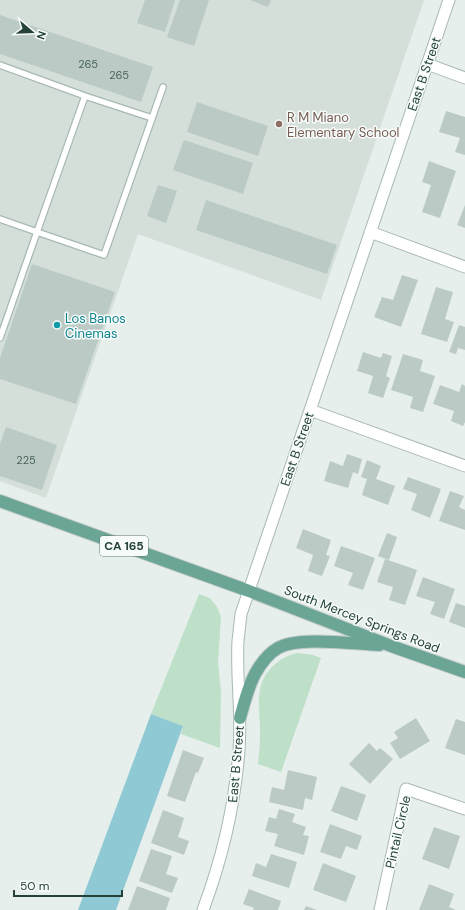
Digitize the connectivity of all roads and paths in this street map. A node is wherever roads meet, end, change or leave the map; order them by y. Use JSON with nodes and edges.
{"nodes":[{"id":1,"x":449,"y":0,"type":"edge"},
{"id":2,"x":427,"y":64,"type":"junction"},
{"id":3,"x":0,"y":65,"type":"edge"},
{"id":4,"x":465,"y":78,"type":"edge"},
{"id":5,"x":163,"y":87,"type":"dead end"},
{"id":6,"x":85,"y":96,"type":"junction"},
{"id":7,"x":152,"y":118,"type":"junction"},
{"id":8,"x":0,"y":219,"type":"edge"},
{"id":9,"x":36,"y":232,"type":"junction"},
{"id":10,"x":370,"y":232,"type":"junction"},
{"id":11,"x":465,"y":267,"type":"edge"},
{"id":12,"x":0,"y":338,"type":"edge"},
{"id":13,"x":310,"y":410,"type":"junction"},
{"id":14,"x":465,"y":466,"type":"edge"},
{"id":15,"x":0,"y":501,"type":"edge"},
{"id":16,"x":248,"y":591,"type":"junction"},
{"id":17,"x":391,"y":646,"type":"junction"},
{"id":18,"x":465,"y":672,"type":"edge"},
{"id":19,"x":240,"y":718,"type":"junction"},
{"id":20,"x":465,"y":809,"type":"edge"},
{"id":21,"x":203,"y":910,"type":"edge"},
{"id":22,"x":380,"y":910,"type":"edge"}],
"edges":[{"from":1,"to":2,"type":"street","name":"East B Street"},
{"from":2,"to":4,"type":"street"},
{"from":2,"to":10,"type":"street","name":"East B Street"},
{"from":3,"to":6,"type":"lane"},
{"from":5,"to":7,"type":"lane"},
{"from":6,"to":7,"type":"lane"},
{"from":6,"to":9,"type":"lane"},
{"from":7,"to":9,"type":"lane"},
{"from":8,"to":9,"type":"lane"},
{"from":9,"to":12,"type":"lane"},
{"from":10,"to":11,"type":"street"},
{"from":10,"to":13,"type":"street","name":"East B Street"},
{"from":13,"to":14,"type":"street"},
{"from":13,"to":16,"type":"street","name":"East B Street"},
{"from":15,"to":16,"type":"main road","number":"CA 165"},
{"from":16,"to":17,"type":"main road","name":"South Mercey Springs Road","number":"CA 165"},
{"from":16,"to":19,"type":"street","name":"East B Street"},
{"from":17,"to":18,"type":"main road","name":"South Mercey Springs Road","number":"CA 165"},
{"from":17,"to":19,"type":"main road"},
{"from":19,"to":21,"type":"street","name":"East B Street"},
{"from":20,"to":22,"type":"street","name":"Pintail Circle"}]}
